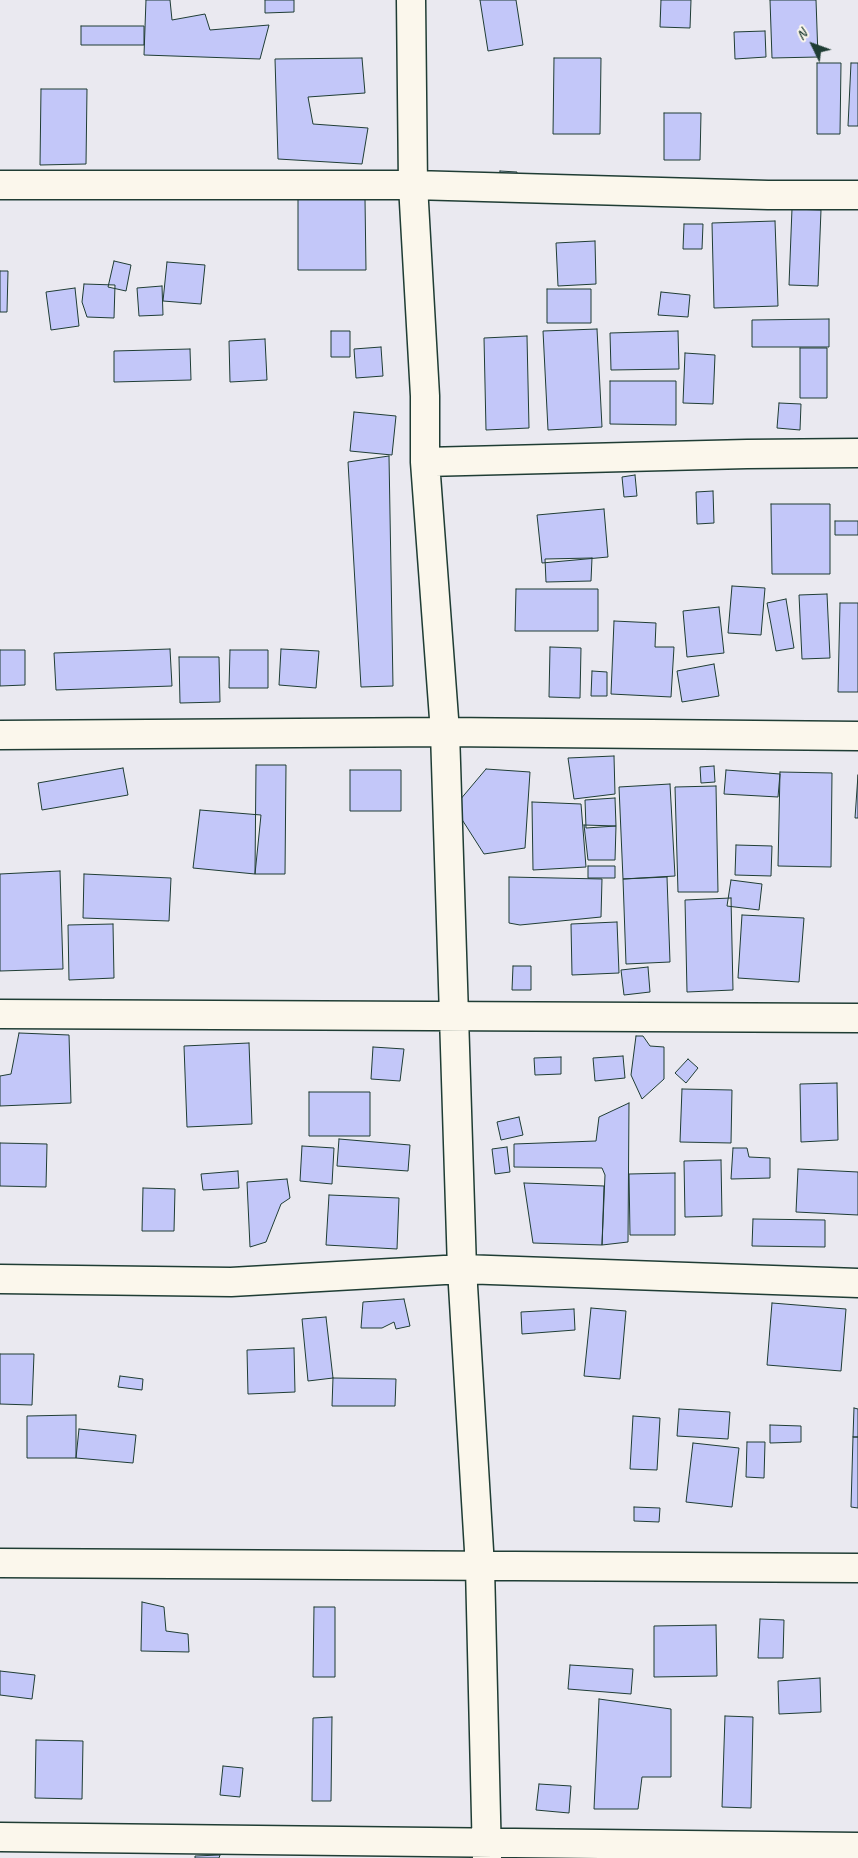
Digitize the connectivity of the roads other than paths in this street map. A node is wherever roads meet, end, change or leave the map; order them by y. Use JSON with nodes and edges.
{"nodes":[{"id":1,"x":411,"y":0,"type":"edge"},
{"id":2,"x":0,"y":185,"type":"edge"},
{"id":3,"x":413,"y":185,"type":"junction"},
{"id":4,"x":858,"y":195,"type":"edge"},
{"id":5,"x":858,"y":453,"type":"edge"},
{"id":6,"x":425,"y":462,"type":"junction"},
{"id":7,"x":445,"y":732,"type":"junction"},
{"id":8,"x":0,"y":735,"type":"edge"},
{"id":9,"x":858,"y":736,"type":"edge"},
{"id":10,"x":0,"y":1014,"type":"edge"},
{"id":11,"x":454,"y":1016,"type":"junction"},
{"id":12,"x":858,"y":1018,"type":"edge"},
{"id":13,"x":462,"y":1269,"type":"junction"},
{"id":14,"x":0,"y":1279,"type":"edge"},
{"id":15,"x":858,"y":1283,"type":"edge"},
{"id":16,"x":0,"y":1563,"type":"edge"},
{"id":17,"x":480,"y":1567,"type":"junction"},
{"id":18,"x":858,"y":1568,"type":"edge"},
{"id":19,"x":0,"y":1837,"type":"edge"},
{"id":20,"x":858,"y":1847,"type":"edge"},
{"id":21,"x":486,"y":1850,"type":"edge"}],
"edges":[{"from":1,"to":3,"type":"street"},
{"from":2,"to":3,"type":"street"},
{"from":3,"to":4,"type":"street"},
{"from":3,"to":6,"type":"street"},
{"from":5,"to":6,"type":"street"},
{"from":6,"to":7,"type":"street"},
{"from":7,"to":8,"type":"street"},
{"from":7,"to":9,"type":"street"},
{"from":7,"to":11,"type":"street"},
{"from":10,"to":11,"type":"street"},
{"from":11,"to":12,"type":"street"},
{"from":11,"to":13,"type":"street"},
{"from":13,"to":14,"type":"street"},
{"from":13,"to":15,"type":"street"},
{"from":13,"to":17,"type":"street"},
{"from":16,"to":17,"type":"street"},
{"from":17,"to":18,"type":"street"},
{"from":17,"to":21,"type":"street"},
{"from":19,"to":21,"type":"street"},
{"from":20,"to":21,"type":"street"}]}
